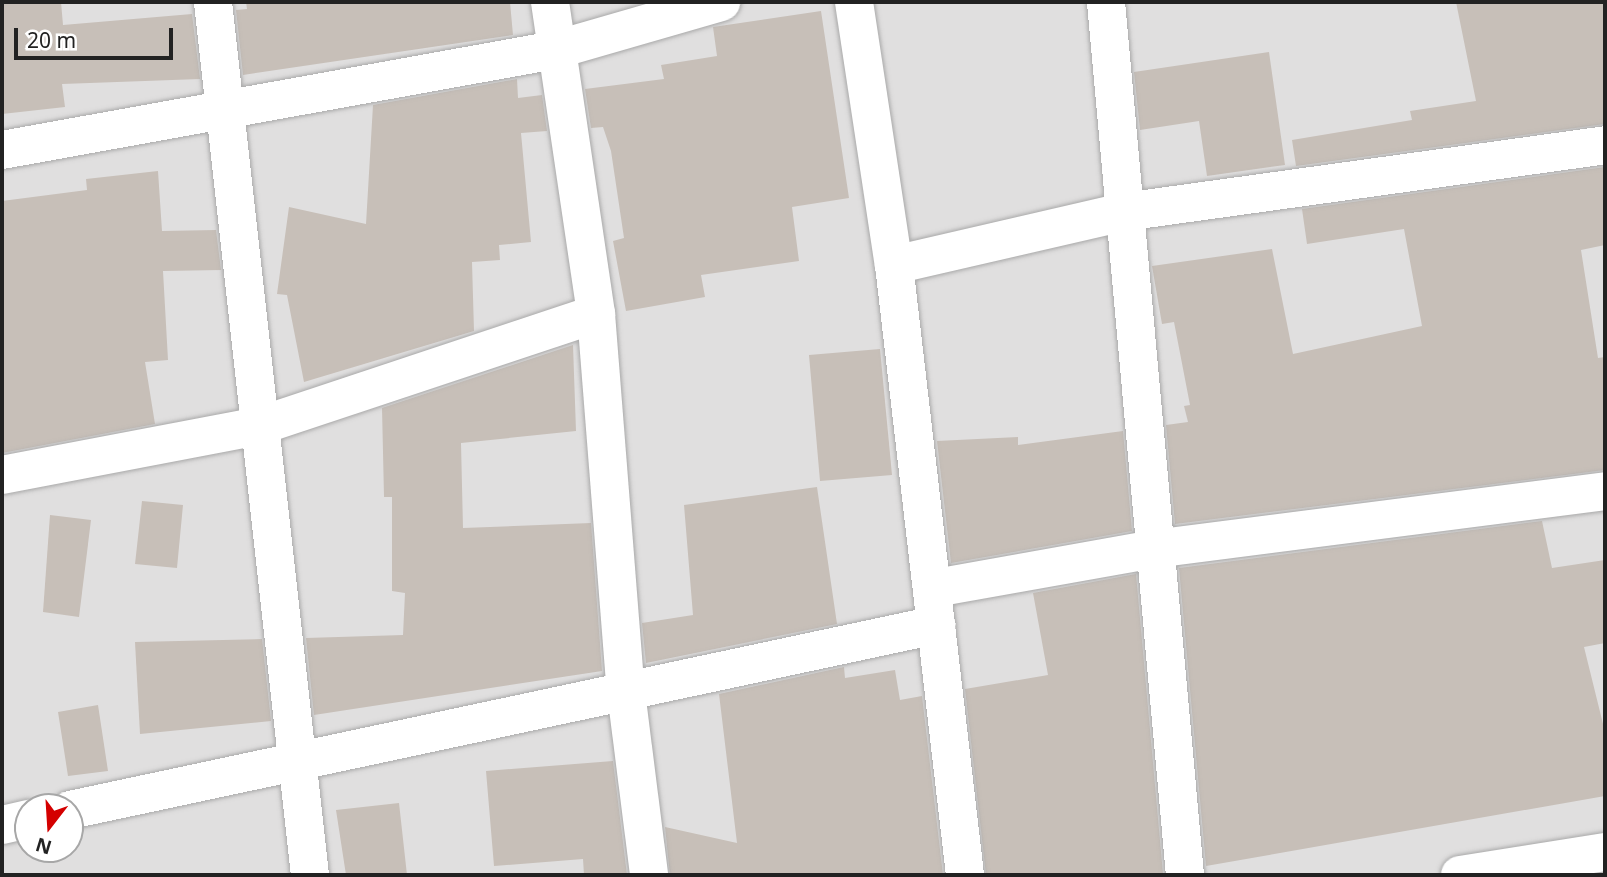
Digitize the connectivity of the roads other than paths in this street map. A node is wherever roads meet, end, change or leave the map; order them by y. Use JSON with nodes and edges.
{"nodes":[{"id":1,"x":213,"y":2,"type":"edge"},
{"id":2,"x":550,"y":2,"type":"edge"},
{"id":3,"x":721,"y":2,"type":"edge"},
{"id":4,"x":854,"y":2,"type":"edge"},
{"id":5,"x":1106,"y":2,"type":"edge"},
{"id":6,"x":555,"y":50,"type":"junction"},
{"id":7,"x":225,"y":112,"type":"junction"},
{"id":8,"x":1605,"y":145,"type":"edge"},
{"id":9,"x":2,"y":150,"type":"edge"},
{"id":10,"x":1124,"y":212,"type":"junction"},
{"id":11,"x":894,"y":265,"type":"junction"},
{"id":12,"x":596,"y":314,"type":"junction"},
{"id":13,"x":259,"y":426,"type":"junction"},
{"id":14,"x":2,"y":475,"type":"edge"},
{"id":15,"x":1605,"y":491,"type":"edge"},
{"id":16,"x":1154,"y":549,"type":"junction"},
{"id":17,"x":935,"y":606,"type":"junction"},
{"id":18,"x":626,"y":692,"type":"junction"},
{"id":19,"x":299,"y":759,"type":"junction"},
{"id":20,"x":84,"y":807,"type":"edge"},
{"id":21,"x":1605,"y":852,"type":"edge"},
{"id":22,"x":1508,"y":872,"type":"edge"},
{"id":23,"x":310,"y":875,"type":"edge"},
{"id":24,"x":649,"y":875,"type":"edge"},
{"id":25,"x":965,"y":875,"type":"edge"},
{"id":26,"x":1185,"y":875,"type":"edge"},
{"id":27,"x":1460,"y":875,"type":"edge"}],
"edges":[{"from":1,"to":7,"type":"street"},
{"from":2,"to":6,"type":"street"},
{"from":3,"to":6,"type":"street"},
{"from":4,"to":11,"type":"street"},
{"from":5,"to":10,"type":"street"},
{"from":6,"to":7,"type":"street"},
{"from":6,"to":12,"type":"street"},
{"from":7,"to":9,"type":"street"},
{"from":7,"to":13,"type":"street"},
{"from":8,"to":10,"type":"street"},
{"from":10,"to":11,"type":"street"},
{"from":10,"to":16,"type":"street"},
{"from":11,"to":17,"type":"street"},
{"from":12,"to":13,"type":"street"},
{"from":12,"to":18,"type":"street"},
{"from":13,"to":14,"type":"street"},
{"from":13,"to":19,"type":"street"},
{"from":15,"to":16,"type":"street"},
{"from":16,"to":17,"type":"street"},
{"from":16,"to":26,"type":"street"},
{"from":17,"to":18,"type":"street"},
{"from":17,"to":25,"type":"street"},
{"from":18,"to":19,"type":"street"},
{"from":18,"to":24,"type":"street"},
{"from":19,"to":20,"type":"street"},
{"from":19,"to":23,"type":"street"},
{"from":21,"to":22,"type":"street"},
{"from":22,"to":27,"type":"street"}]}
